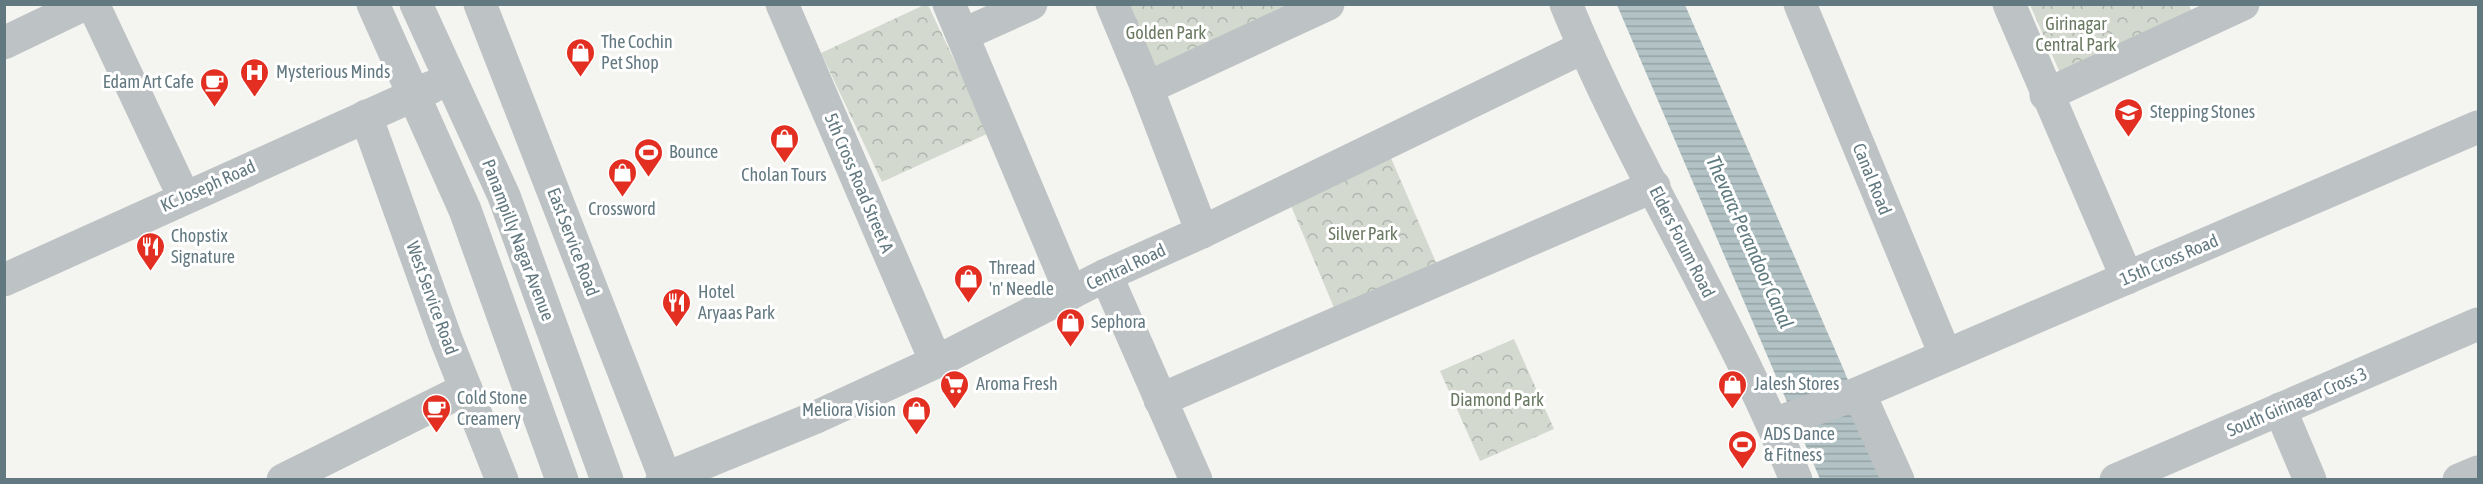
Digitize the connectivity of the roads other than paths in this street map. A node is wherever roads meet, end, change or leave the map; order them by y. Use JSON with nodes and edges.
{"nodes":[{"id":1,"x":85,"y":4,"type":"edge"},
{"id":2,"x":93,"y":4,"type":"edge"},
{"id":3,"x":373,"y":4,"type":"edge"},
{"id":4,"x":416,"y":4,"type":"edge"},
{"id":5,"x":480,"y":4,"type":"edge"},
{"id":6,"x":782,"y":4,"type":"edge"},
{"id":7,"x":949,"y":4,"type":"edge"},
{"id":8,"x":1031,"y":4,"type":"edge"},
{"id":9,"x":1112,"y":4,"type":"edge"},
{"id":10,"x":1328,"y":4,"type":"edge"},
{"id":11,"x":1566,"y":4,"type":"edge"},
{"id":12,"x":1800,"y":4,"type":"edge"},
{"id":13,"x":2008,"y":4,"type":"edge"},
{"id":14,"x":2243,"y":4,"type":"edge"},
{"id":15,"x":962,"y":35,"type":"junction"},
{"id":16,"x":4,"y":43,"type":"edge"},
{"id":17,"x":1584,"y":47,"type":"junction"},
{"id":18,"x":450,"y":79,"type":"junction"},
{"id":19,"x":1147,"y":88,"type":"junction"},
{"id":20,"x":413,"y":95,"type":"junction"},
{"id":21,"x":2046,"y":95,"type":"junction"},
{"id":22,"x":366,"y":116,"type":"junction"},
{"id":23,"x":2478,"y":127,"type":"edge"},
{"id":24,"x":1654,"y":186,"type":"junction"},
{"id":25,"x":184,"y":197,"type":"junction"},
{"id":26,"x":1202,"y":232,"type":"junction"},
{"id":27,"x":1106,"y":275,"type":"junction"},
{"id":28,"x":2127,"y":278,"type":"junction"},
{"id":29,"x":4,"y":280,"type":"edge"},
{"id":30,"x":1071,"y":293,"type":"junction"},
{"id":31,"x":2478,"y":324,"type":"edge"},
{"id":32,"x":1945,"y":354,"type":"junction"},
{"id":33,"x":936,"y":362,"type":"junction"},
{"id":34,"x":466,"y":389,"type":"junction"},
{"id":35,"x":1860,"y":393,"type":"junction"},
{"id":36,"x":1160,"y":400,"type":"junction"},
{"id":37,"x":2280,"y":409,"type":"junction"},
{"id":38,"x":1774,"y":424,"type":"junction"},
{"id":39,"x":2478,"y":472,"type":"edge"},
{"id":40,"x":1188,"y":476,"type":"edge"},
{"id":41,"x":665,"y":479,"type":"edge"},
{"id":42,"x":283,"y":480,"type":"edge"},
{"id":43,"x":502,"y":480,"type":"edge"},
{"id":44,"x":562,"y":480,"type":"edge"},
{"id":45,"x":608,"y":480,"type":"edge"},
{"id":46,"x":1797,"y":480,"type":"edge"},
{"id":47,"x":1898,"y":480,"type":"edge"},
{"id":48,"x":2116,"y":480,"type":"edge"},
{"id":49,"x":2310,"y":480,"type":"edge"},
{"id":50,"x":2458,"y":480,"type":"edge"}],
"edges":[{"from":1,"to":16,"type":"street"},
{"from":2,"to":25,"type":"street"},
{"from":3,"to":20,"type":"street"},
{"from":4,"to":18,"type":"street","name":"Panampilly Nagar Avenue"},
{"from":5,"to":41,"type":"street","name":"East Service Road"},
{"from":6,"to":33,"type":"street","name":"5th Cross Road Street A"},
{"from":7,"to":15,"type":"street"},
{"from":8,"to":15,"type":"street"},
{"from":9,"to":19,"type":"street"},
{"from":10,"to":19,"type":"street"},
{"from":11,"to":17,"type":"street","name":"Elders Forum Road"},
{"from":12,"to":32,"type":"street","name":"Canal Road"},
{"from":13,"to":21,"type":"street"},
{"from":14,"to":21,"type":"street"},
{"from":15,"to":30,"type":"street"},
{"from":17,"to":24,"type":"street","name":"Elders Forum Road"},
{"from":17,"to":26,"type":"street","name":"Central Road"},
{"from":18,"to":20,"type":"street","name":"KC Joseph Road"},
{"from":18,"to":45,"type":"street","name":"Panampilly Nagar Avenue"},
{"from":19,"to":26,"type":"street"},
{"from":20,"to":22,"type":"street","name":"KC Joseph Road"},
{"from":20,"to":44,"type":"street"},
{"from":21,"to":28,"type":"street"},
{"from":22,"to":25,"type":"street","name":"KC Joseph Road"},
{"from":22,"to":34,"type":"street","name":"West Service Road"},
{"from":23,"to":28,"type":"street","name":"15th Cross Road"},
{"from":24,"to":36,"type":"street"},
{"from":24,"to":38,"type":"street","name":"Elders Forum Road"},
{"from":25,"to":29,"type":"street","name":"KC Joseph Road"},
{"from":26,"to":27,"type":"street","name":"Central Road"},
{"from":27,"to":30,"type":"street","name":"Central Road"},
{"from":27,"to":36,"type":"street"},
{"from":28,"to":32,"type":"street","name":"15th Cross Road"},
{"from":30,"to":33,"type":"street","name":"Central Road"},
{"from":31,"to":37,"type":"street","name":"South Girinagar Cross 3"},
{"from":32,"to":35,"type":"street","name":"15th Cross Road"},
{"from":33,"to":41,"type":"street","name":"Central Road"},
{"from":34,"to":42,"type":"street"},
{"from":34,"to":43,"type":"street","name":"West Service Road"},
{"from":35,"to":38,"type":"street","name":"15th Cross Road"},
{"from":35,"to":47,"type":"street"},
{"from":36,"to":40,"type":"street"},
{"from":37,"to":48,"type":"street","name":"South Girinagar Cross 3"},
{"from":37,"to":49,"type":"street"},
{"from":38,"to":46,"type":"street","name":"Elders Forum Road"},
{"from":39,"to":50,"type":"street"}]}
